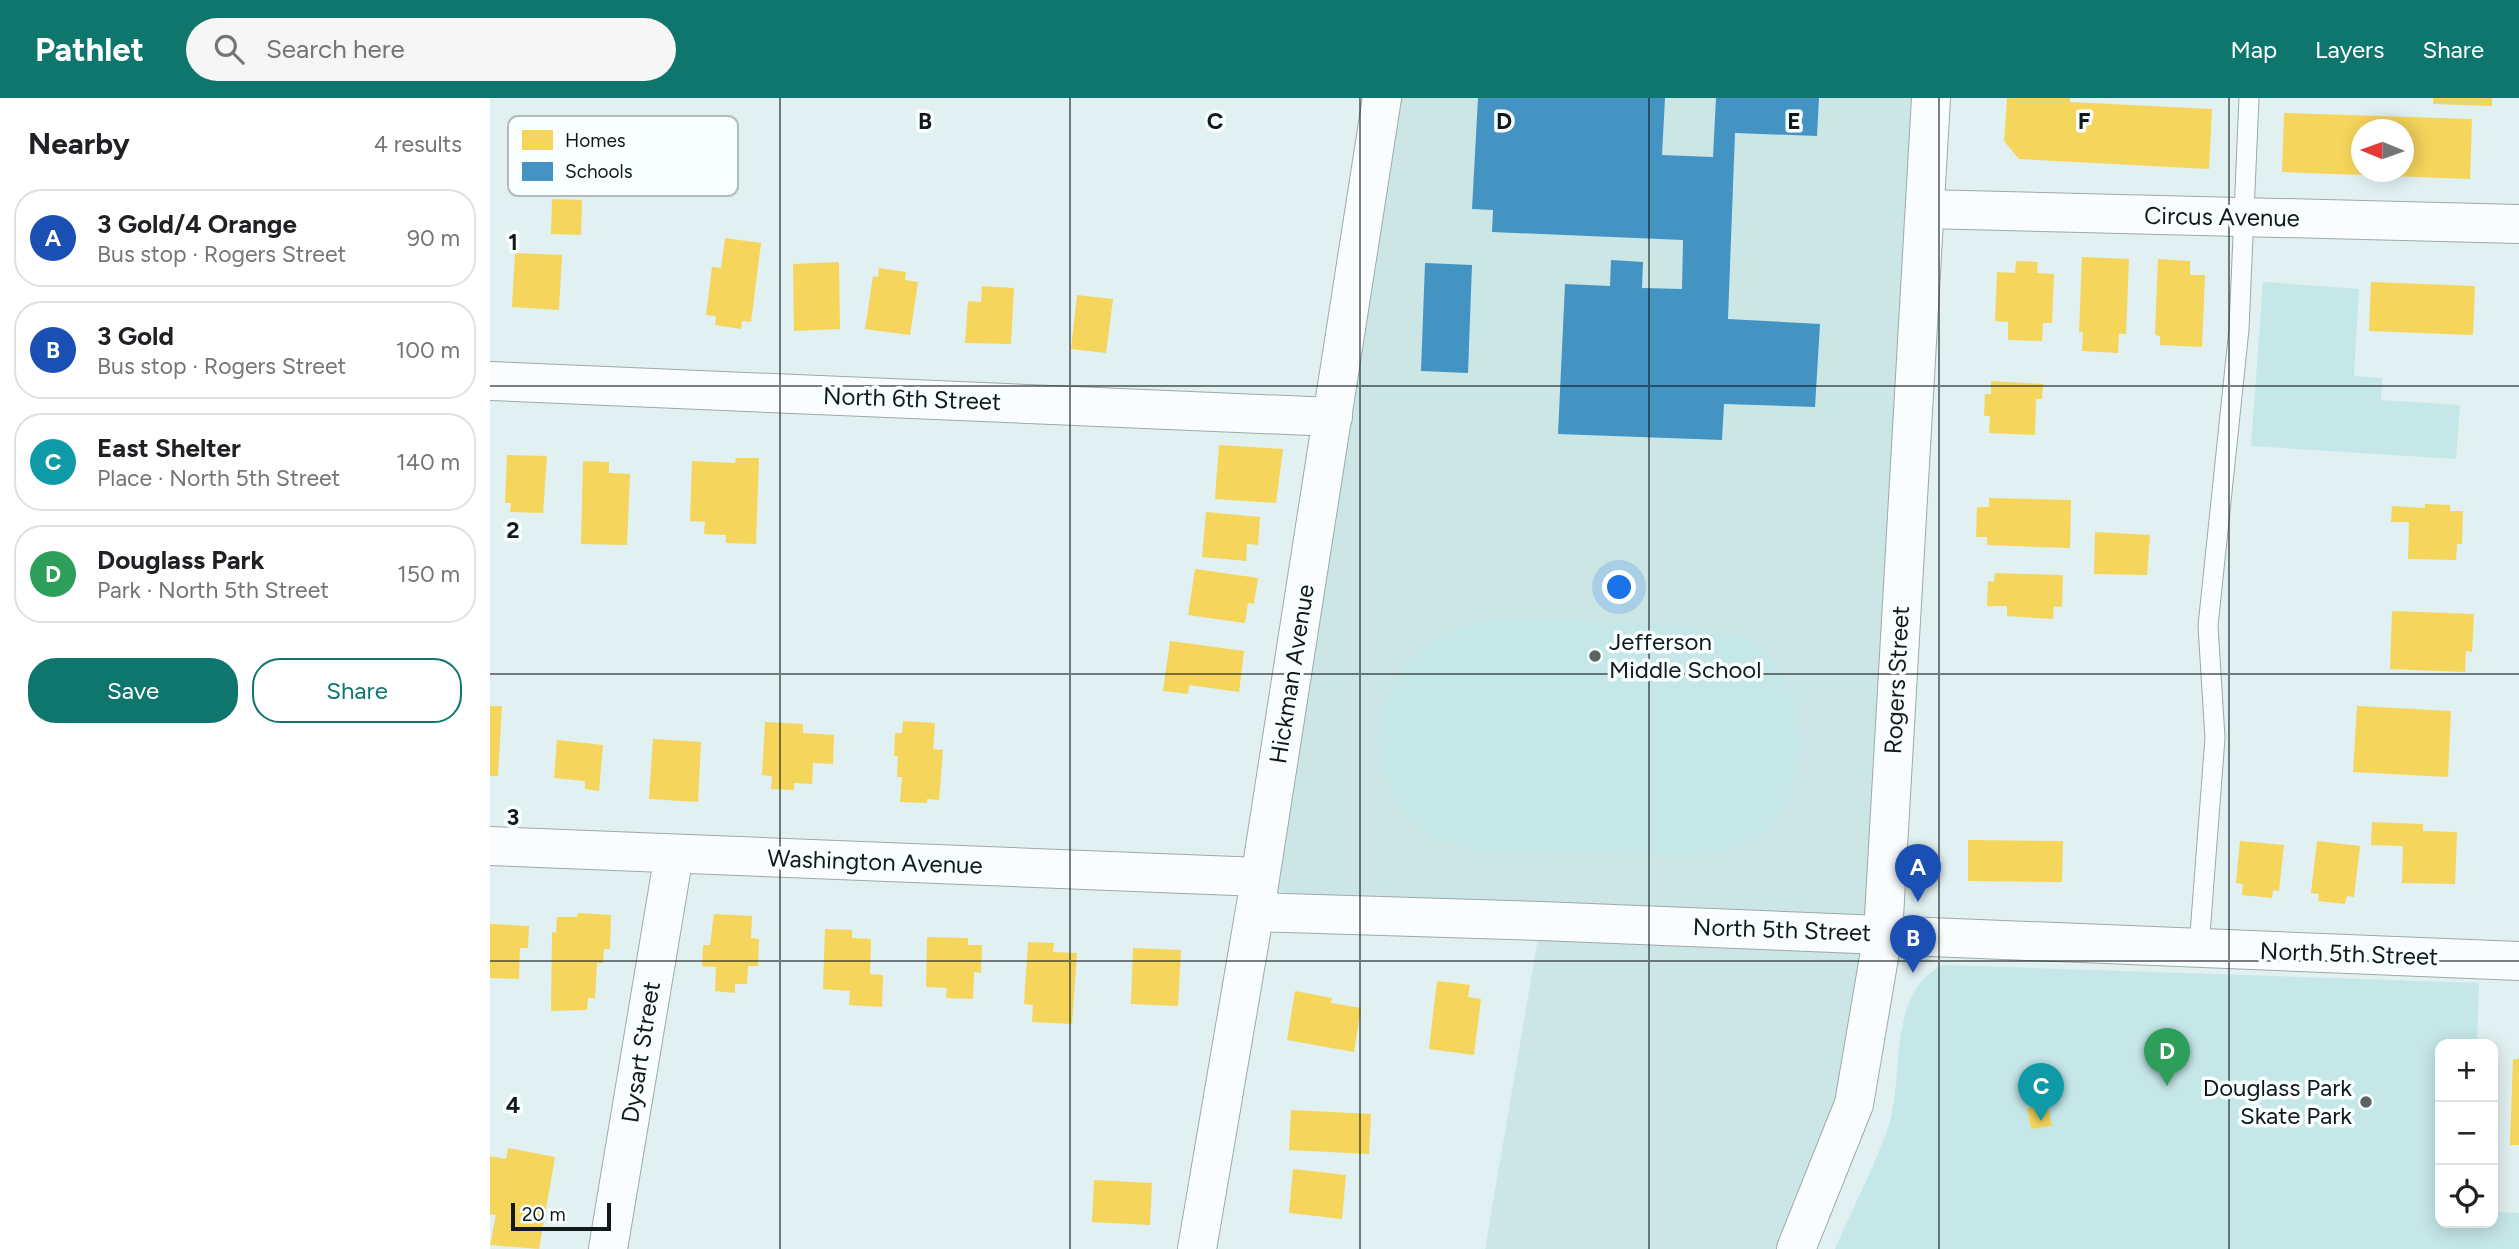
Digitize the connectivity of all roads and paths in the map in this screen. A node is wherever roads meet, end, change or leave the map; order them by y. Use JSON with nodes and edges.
{"nodes":[{"id":1,"x":1382,"y":98,"type":"edge"},
{"id":2,"x":1931,"y":98,"type":"edge"},
{"id":3,"x":2249,"y":98,"type":"edge"},
{"id":4,"x":1925,"y":209,"type":"junction"},
{"id":5,"x":2243,"y":217,"type":"junction"},
{"id":6,"x":2519,"y":224,"type":"edge"},
{"id":7,"x":490,"y":381,"type":"edge"},
{"id":8,"x":1333,"y":417,"type":"junction"},
{"id":9,"x":490,"y":846,"type":"edge"},
{"id":10,"x":674,"y":854,"type":"junction"},
{"id":11,"x":1258,"y":895,"type":"junction"},
{"id":12,"x":1883,"y":934,"type":"junction"},
{"id":13,"x":2199,"y":947,"type":"junction"},
{"id":14,"x":2519,"y":955,"type":"edge"},
{"id":15,"x":608,"y":1249,"type":"edge"},
{"id":16,"x":1197,"y":1249,"type":"edge"},
{"id":17,"x":1796,"y":1249,"type":"edge"}],
"edges":[{"from":1,"to":8,"type":"street","name":"Hickman Avenue"},
{"from":2,"to":4,"type":"street","name":"Rogers Street"},
{"from":3,"to":5,"type":"lane"},
{"from":4,"to":5,"type":"street","name":"Circus Avenue"},
{"from":4,"to":12,"type":"street","name":"Rogers Street"},
{"from":5,"to":6,"type":"street","name":"Circus Avenue"},
{"from":5,"to":13,"type":"lane"},
{"from":7,"to":8,"type":"street","name":"North 6th Street"},
{"from":8,"to":11,"type":"street","name":"Hickman Avenue"},
{"from":9,"to":10,"type":"street","name":"Washington Avenue"},
{"from":10,"to":11,"type":"street","name":"Washington Avenue"},
{"from":10,"to":15,"type":"street","name":"Dysart Street"},
{"from":11,"to":12,"type":"street","name":"North 5th Street"},
{"from":11,"to":16,"type":"street","name":"Hickman Avenue"},
{"from":12,"to":13,"type":"street","name":"North 5th Street"},
{"from":12,"to":17,"type":"street","name":"Rogers Street"},
{"from":13,"to":14,"type":"street","name":"North 5th Street"}]}
